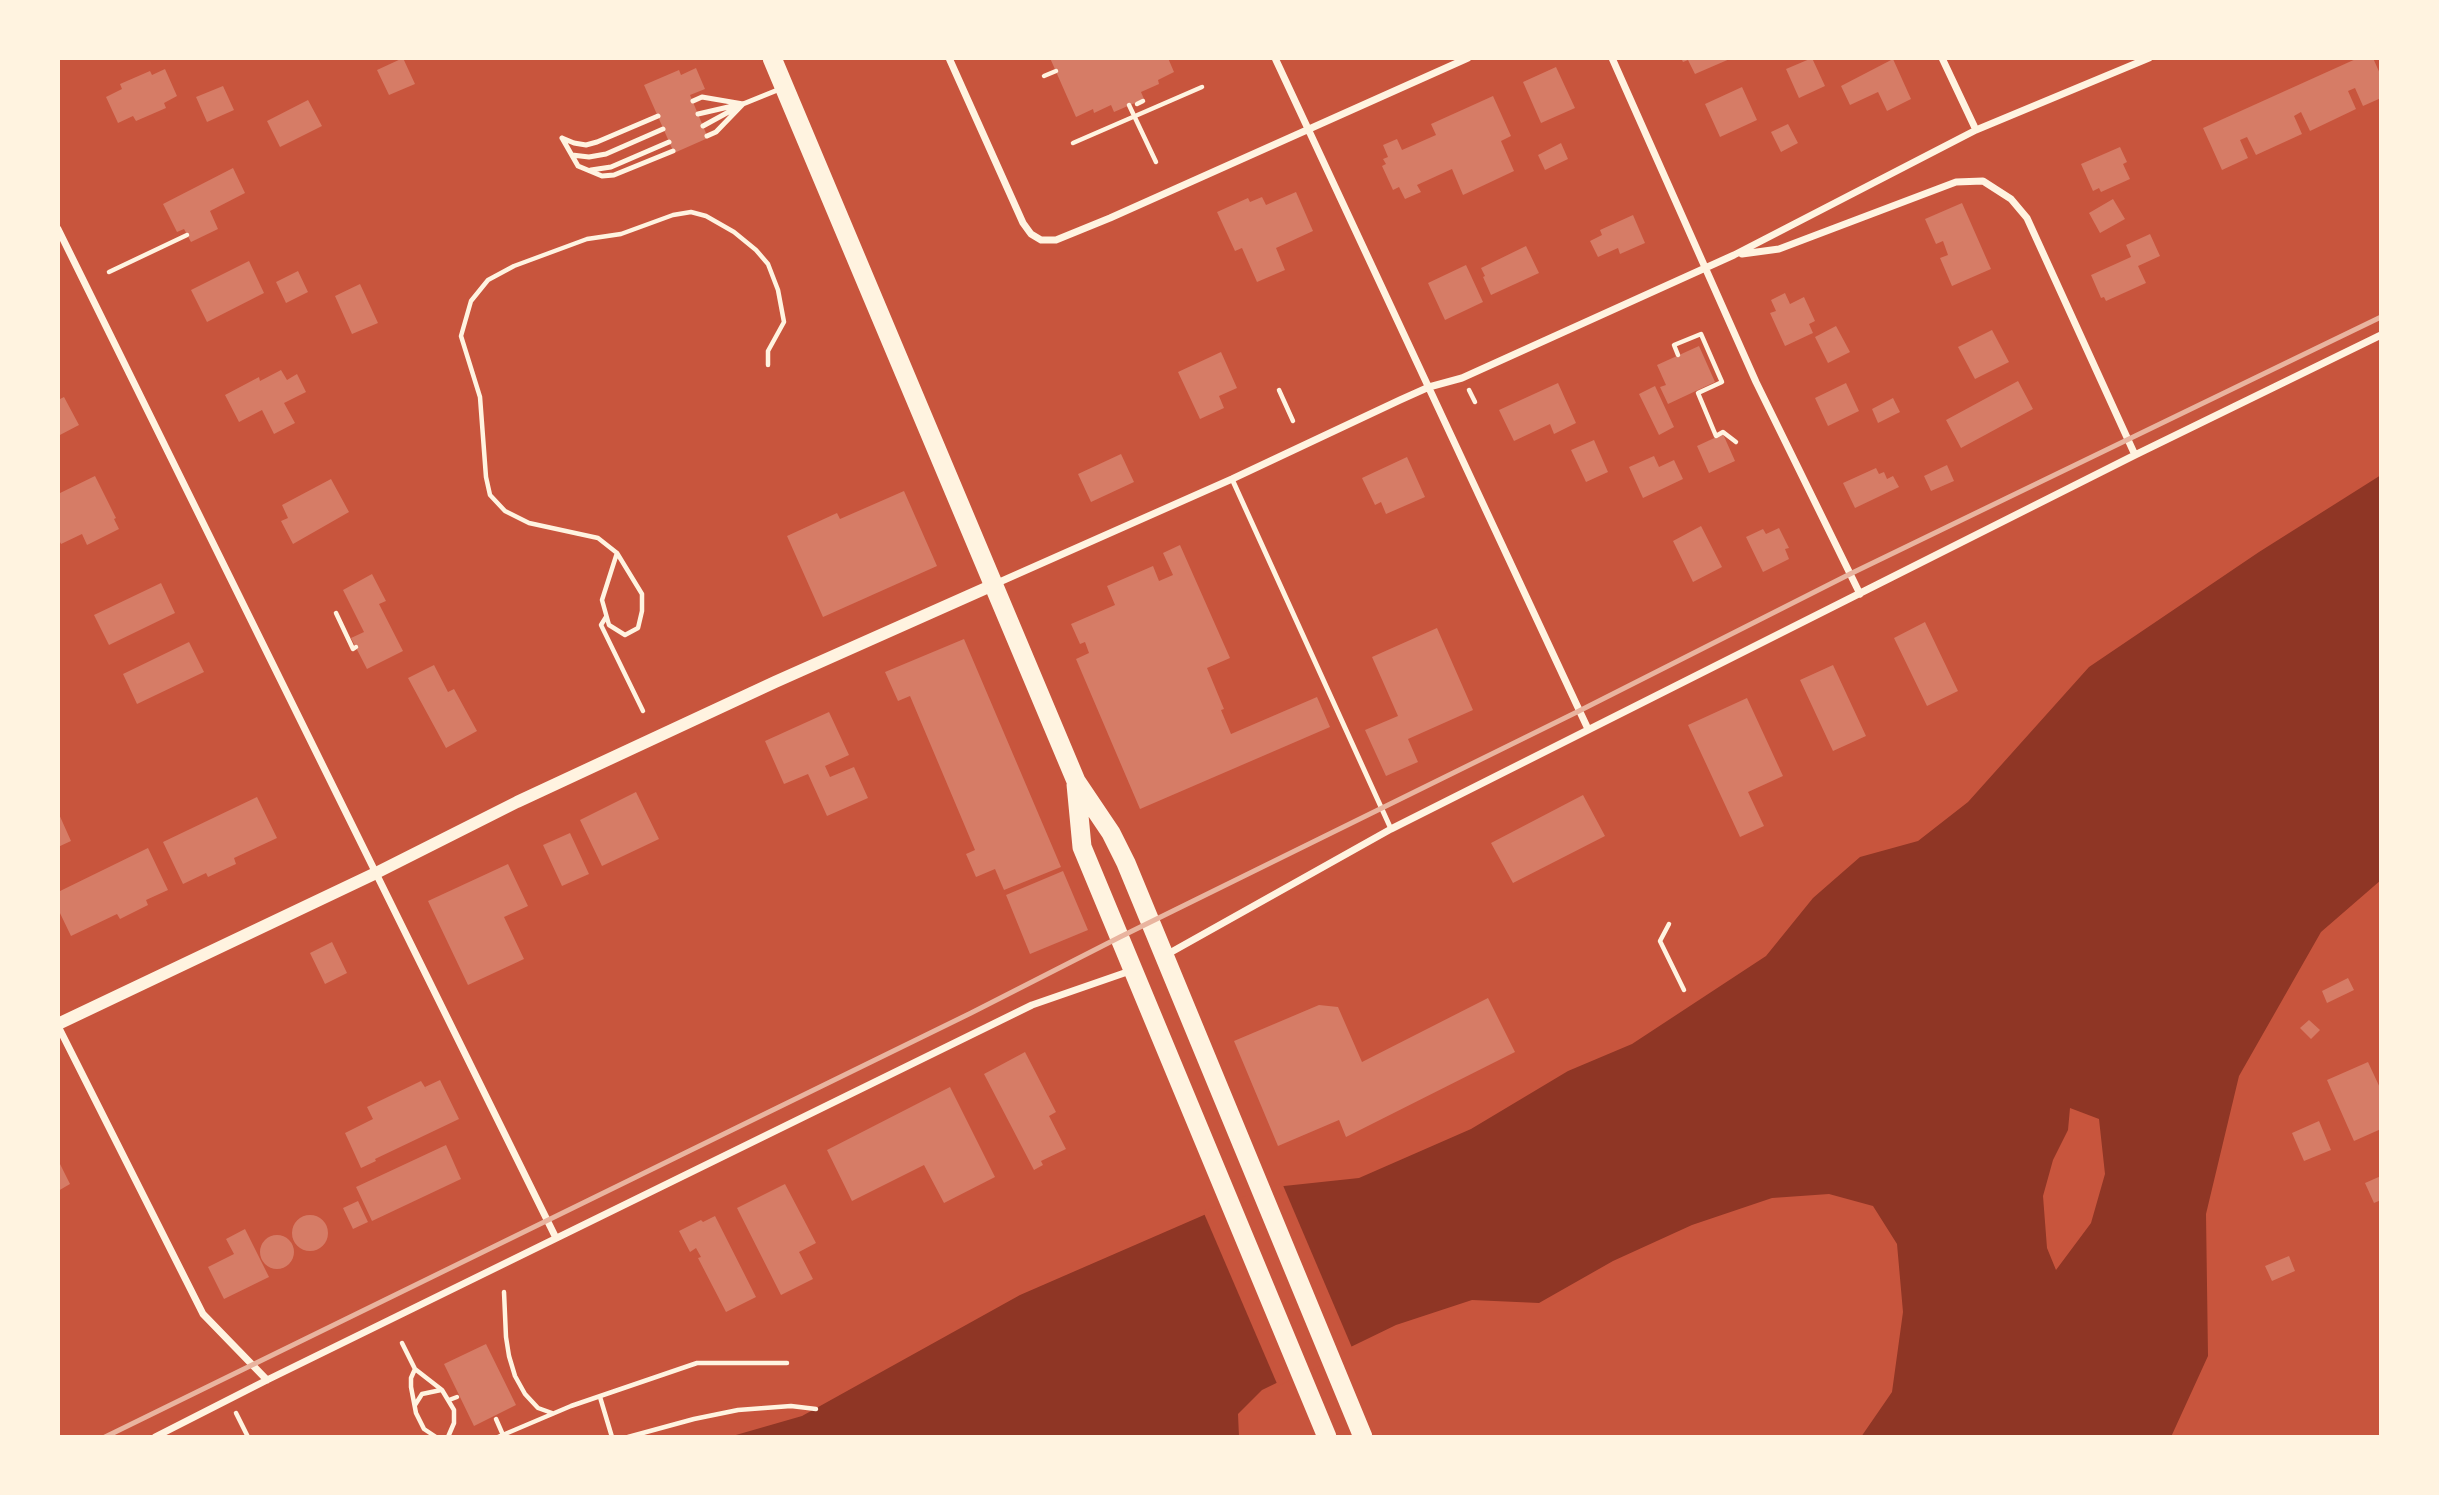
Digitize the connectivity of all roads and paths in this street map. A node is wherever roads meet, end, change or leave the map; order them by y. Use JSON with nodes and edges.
{"nodes":[{"id":1,"x":772,"y":58,"type":"edge"},
{"id":2,"x":949,"y":58,"type":"edge"},
{"id":3,"x":1275,"y":58,"type":"edge"},
{"id":4,"x":1468,"y":58,"type":"edge"},
{"id":5,"x":1612,"y":58,"type":"edge"},
{"id":6,"x":1942,"y":58,"type":"edge"},
{"id":7,"x":2149,"y":58,"type":"edge"},
{"id":8,"x":1056,"y":71,"type":"dead end"},
{"id":9,"x":1044,"y":76,"type":"dead end"},
{"id":10,"x":784,"y":87,"type":"junction"},
{"id":11,"x":1202,"y":87,"type":"dead end"},
{"id":12,"x":693,"y":101,"type":"dead end"},
{"id":13,"x":743,"y":104,"type":"junction"},
{"id":14,"x":1122,"y":111,"type":"dead end"},
{"id":15,"x":698,"y":114,"type":"dead end"},
{"id":16,"x":658,"y":116,"type":"dead end"},
{"id":17,"x":1136,"y":116,"type":"junction"},
{"id":18,"x":703,"y":127,"type":"dead end"},
{"id":19,"x":663,"y":129,"type":"dead end"},
{"id":20,"x":1308,"y":129,"type":"junction"},
{"id":21,"x":1976,"y":130,"type":"junction"},
{"id":22,"x":707,"y":136,"type":"dead end"},
{"id":23,"x":669,"y":142,"type":"dead end"},
{"id":24,"x":1073,"y":143,"type":"dead end"},
{"id":25,"x":673,"y":151,"type":"dead end"},
{"id":26,"x":572,"y":155,"type":"junction"},
{"id":27,"x":1156,"y":162,"type":"dead end"},
{"id":28,"x":587,"y":171,"type":"junction"},
{"id":29,"x":58,"y":229,"type":"edge"},
{"id":30,"x":187,"y":235,"type":"dead end"},
{"id":31,"x":1734,"y":255,"type":"junction"},
{"id":32,"x":1705,"y":267,"type":"junction"},
{"id":33,"x":110,"y":272,"type":"dead end"},
{"id":34,"x":2381,"y":335,"type":"edge"},
{"id":35,"x":1678,"y":355,"type":"dead end"},
{"id":36,"x":768,"y":365,"type":"dead end"},
{"id":37,"x":1429,"y":387,"type":"junction"},
{"id":38,"x":1468,"y":389,"type":"dead end"},
{"id":39,"x":1279,"y":390,"type":"dead end"},
{"id":40,"x":1475,"y":402,"type":"dead end"},
{"id":41,"x":1293,"y":421,"type":"dead end"},
{"id":42,"x":1736,"y":442,"type":"dead end"},
{"id":43,"x":2135,"y":455,"type":"junction"},
{"id":44,"x":1233,"y":479,"type":"junction"},
{"id":45,"x":617,"y":553,"type":"junction"},
{"id":46,"x":993,"y":585,"type":"junction"},
{"id":47,"x":1860,"y":594,"type":"junction"},
{"id":48,"x":336,"y":613,"type":"dead end"},
{"id":49,"x":607,"y":616,"type":"junction"},
{"id":50,"x":356,"y":647,"type":"dead end"},
{"id":51,"x":643,"y":711,"type":"dead end"},
{"id":52,"x":1588,"y":729,"type":"junction"},
{"id":53,"x":1076,"y":781,"type":"junction"},
{"id":54,"x":1391,"y":829,"type":"junction"},
{"id":55,"x":376,"y":873,"type":"junction"},
{"id":56,"x":1670,"y":924,"type":"dead end"},
{"id":57,"x":1164,"y":956,"type":"junction"},
{"id":58,"x":1133,"y":969,"type":"junction"},
{"id":59,"x":1684,"y":990,"type":"dead end"},
{"id":60,"x":58,"y":1025,"type":"edge"},
{"id":61,"x":556,"y":1238,"type":"junction"},
{"id":62,"x":504,"y":1292,"type":"dead end"},
{"id":63,"x":402,"y":1343,"type":"dead end"},
{"id":64,"x":787,"y":1363,"type":"dead end"},
{"id":65,"x":415,"y":1369,"type":"junction"},
{"id":66,"x":267,"y":1380,"type":"junction"},
{"id":67,"x":442,"y":1390,"type":"junction"},
{"id":68,"x":457,"y":1397,"type":"dead end"},
{"id":69,"x":600,"y":1397,"type":"junction"},
{"id":70,"x":230,"y":1399,"type":"junction"},
{"id":71,"x":449,"y":1401,"type":"junction"},
{"id":72,"x":414,"y":1406,"type":"junction"},
{"id":73,"x":816,"y":1409,"type":"dead end"},
{"id":74,"x":553,"y":1414,"type":"junction"},
{"id":75,"x":496,"y":1419,"type":"dead end"},
{"id":76,"x":501,"y":1436,"type":"edge"},
{"id":77,"x":155,"y":1437,"type":"edge"},
{"id":78,"x":248,"y":1437,"type":"edge"},
{"id":79,"x":436,"y":1437,"type":"edge"},
{"id":80,"x":449,"y":1437,"type":"edge"},
{"id":81,"x":612,"y":1437,"type":"edge"},
{"id":82,"x":630,"y":1437,"type":"edge"},
{"id":83,"x":1327,"y":1437,"type":"edge"},
{"id":84,"x":1363,"y":1437,"type":"edge"}],
"edges":[{"from":1,"to":10,"type":"highway"},
{"from":2,"to":20,"type":"street"},
{"from":3,"to":20,"type":"street"},
{"from":4,"to":20,"type":"street"},
{"from":5,"to":32,"type":"street"},
{"from":6,"to":21,"type":"street"},
{"from":7,"to":21,"type":"street"},
{"from":8,"to":9,"type":"path"},
{"from":10,"to":13,"type":"lane"},
{"from":10,"to":46,"type":"highway"},
{"from":11,"to":17,"type":"path"},
{"from":12,"to":13,"type":"lane"},
{"from":13,"to":15,"type":"lane"},
{"from":13,"to":18,"type":"lane"},
{"from":13,"to":22,"type":"lane"},
{"from":14,"to":17,"type":"path"},
{"from":16,"to":26,"type":"lane"},
{"from":17,"to":24,"type":"path"},
{"from":17,"to":27,"type":"path"},
{"from":19,"to":26,"type":"lane"},
{"from":20,"to":37,"type":"street"},
{"from":21,"to":31,"type":"street"},
{"from":23,"to":28,"type":"lane"},
{"from":25,"to":28,"type":"lane"},
{"from":26,"to":28,"type":"lane"},
{"from":29,"to":55,"type":"street"},
{"from":30,"to":33,"type":"path"},
{"from":31,"to":32,"type":"street"},
{"from":31,"to":43,"type":"street"},
{"from":32,"to":37,"type":"street"},
{"from":32,"to":47,"type":"street"},
{"from":34,"to":43,"type":"street"},
{"from":35,"to":42,"type":"path"},
{"from":36,"to":45,"type":"path"},
{"from":37,"to":44,"type":"street"},
{"from":37,"to":52,"type":"street"},
{"from":38,"to":40,"type":"path"},
{"from":39,"to":41,"type":"path"},
{"from":43,"to":47,"type":"street"},
{"from":44,"to":46,"type":"street"},
{"from":44,"to":54,"type":"lane"},
{"from":45,"to":49,"type":"path"},
{"from":45,"to":49,"type":"path"},
{"from":46,"to":53,"type":"highway"},
{"from":46,"to":55,"type":"street"},
{"from":47,"to":52,"type":"street"},
{"from":48,"to":50,"type":"path"},
{"from":49,"to":51,"type":"path"},
{"from":52,"to":54,"type":"street"},
{"from":53,"to":57,"type":"highway"},
{"from":53,"to":58,"type":"highway"},
{"from":54,"to":57,"type":"street"},
{"from":55,"to":60,"type":"street"},
{"from":55,"to":61,"type":"street"},
{"from":56,"to":59,"type":"path"},
{"from":57,"to":84,"type":"highway"},
{"from":58,"to":61,"type":"street"},
{"from":58,"to":83,"type":"highway"},
{"from":60,"to":66,"type":"street"},
{"from":61,"to":66,"type":"street"},
{"from":62,"to":74,"type":"path"},
{"from":63,"to":65,"type":"path"},
{"from":64,"to":69,"type":"path"},
{"from":65,"to":67,"type":"path"},
{"from":65,"to":72,"type":"path"},
{"from":66,"to":70,"type":"street"},
{"from":67,"to":71,"type":"path"},
{"from":67,"to":72,"type":"path"},
{"from":68,"to":71,"type":"path"},
{"from":69,"to":74,"type":"path"},
{"from":69,"to":81,"type":"path"},
{"from":70,"to":77,"type":"street"},
{"from":70,"to":78,"type":"path"},
{"from":71,"to":80,"type":"path"},
{"from":72,"to":79,"type":"path"},
{"from":73,"to":82,"type":"path"},
{"from":74,"to":76,"type":"path"},
{"from":75,"to":76,"type":"path"}]}
